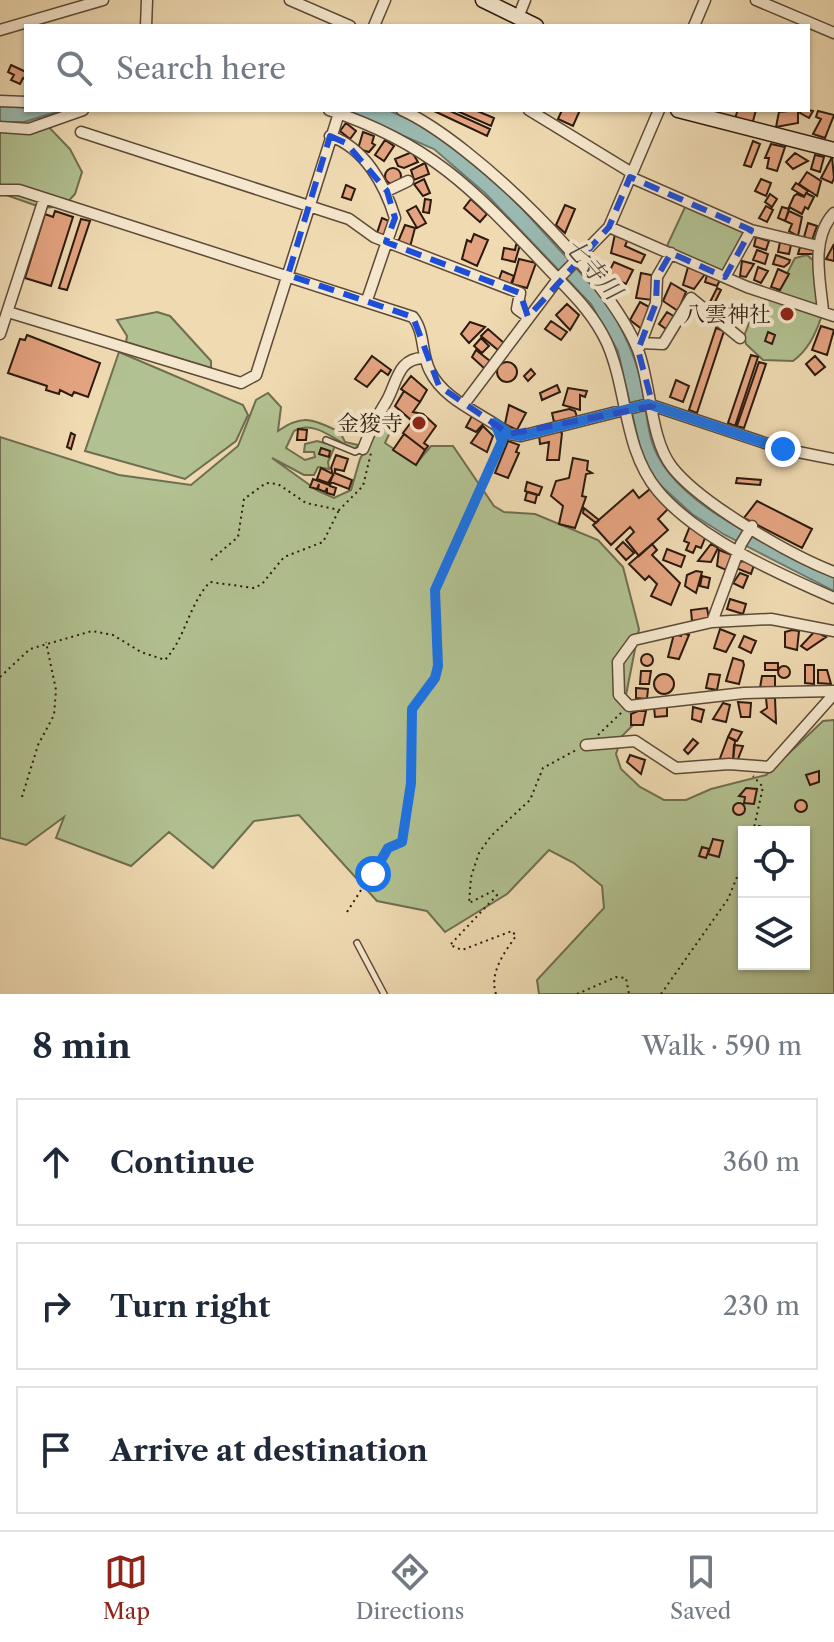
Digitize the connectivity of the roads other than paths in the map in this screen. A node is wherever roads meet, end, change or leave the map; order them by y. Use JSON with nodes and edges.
{"nodes":[{"id":1,"x":103,"y":0,"type":"edge"},
{"id":2,"x":147,"y":0,"type":"edge"},
{"id":3,"x":290,"y":0,"type":"edge"},
{"id":4,"x":385,"y":0,"type":"edge"},
{"id":5,"x":483,"y":0,"type":"edge"},
{"id":6,"x":525,"y":0,"type":"edge"},
{"id":7,"x":705,"y":0,"type":"edge"},
{"id":8,"x":756,"y":0,"type":"edge"},
{"id":9,"x":519,"y":15,"type":"junction"},
{"id":10,"x":146,"y":24,"type":"edge"},
{"id":11,"x":345,"y":24,"type":"edge"},
{"id":12,"x":375,"y":24,"type":"edge"},
{"id":13,"x":533,"y":24,"type":"edge"},
{"id":14,"x":695,"y":24,"type":"edge"},
{"id":15,"x":0,"y":30,"type":"edge"},
{"id":16,"x":834,"y":33,"type":"edge"},
{"id":17,"x":0,"y":101,"type":"edge"},
{"id":18,"x":24,"y":102,"type":"edge"},
{"id":19,"x":77,"y":112,"type":"edge"},
{"id":20,"x":336,"y":112,"type":"edge"},
{"id":21,"x":338,"y":112,"type":"edge"},
{"id":22,"x":406,"y":112,"type":"edge"},
{"id":23,"x":532,"y":112,"type":"edge"},
{"id":24,"x":658,"y":112,"type":"edge"},
{"id":25,"x":686,"y":112,"type":"edge"},
{"id":26,"x":0,"y":127,"type":"edge"},
{"id":27,"x":81,"y":132,"type":"dead end"},
{"id":28,"x":330,"y":136,"type":"junction"},
{"id":29,"x":834,"y":150,"type":"edge"},
{"id":30,"x":631,"y":175,"type":"junction"},
{"id":31,"x":408,"y":181,"type":"dead end"},
{"id":32,"x":0,"y":190,"type":"edge"},
{"id":33,"x":387,"y":191,"type":"junction"},
{"id":34,"x":44,"y":199,"type":"junction"},
{"id":35,"x":309,"y":205,"type":"junction"},
{"id":36,"x":834,"y":213,"type":"edge"},
{"id":37,"x":609,"y":227,"type":"junction"},
{"id":38,"x":751,"y":230,"type":"junction"},
{"id":39,"x":386,"y":242,"type":"junction"},
{"id":40,"x":818,"y":246,"type":"junction"},
{"id":41,"x":671,"y":253,"type":"junction"},
{"id":42,"x":575,"y":263,"type":"junction"},
{"id":43,"x":288,"y":275,"type":"junction"},
{"id":44,"x":725,"y":277,"type":"junction"},
{"id":45,"x":560,"y":278,"type":"junction"},
{"id":46,"x":367,"y":300,"type":"junction"},
{"id":47,"x":823,"y":311,"type":"junction"},
{"id":48,"x":8,"y":312,"type":"junction"},
{"id":49,"x":834,"y":316,"type":"edge"},
{"id":50,"x":528,"y":317,"type":"junction"},
{"id":51,"x":0,"y":334,"type":"edge"},
{"id":52,"x":740,"y":338,"type":"dead end"},
{"id":53,"x":640,"y":346,"type":"junction"},
{"id":54,"x":425,"y":358,"type":"junction"},
{"id":55,"x":464,"y":404,"type":"junction"},
{"id":56,"x":651,"y":405,"type":"junction"},
{"id":57,"x":626,"y":408,"type":"junction"},
{"id":58,"x":326,"y":440,"type":"dead end"},
{"id":59,"x":364,"y":445,"type":"joint"},
{"id":60,"x":834,"y":459,"type":"edge"},
{"id":61,"x":751,"y":528,"type":"junction"},
{"id":62,"x":740,"y":547,"type":"junction"},
{"id":63,"x":834,"y":572,"type":"edge"},
{"id":64,"x":834,"y":598,"type":"edge"},
{"id":65,"x":712,"y":622,"type":"junction"},
{"id":66,"x":834,"y":631,"type":"edge"},
{"id":67,"x":834,"y":692,"type":"edge"},
{"id":68,"x":586,"y":745,"type":"road end"},
{"id":69,"x":357,"y":943,"type":"dead end"},
{"id":70,"x":384,"y":994,"type":"edge"}],
"edges":[{"from":1,"to":15,"type":"street"},
{"from":2,"to":10,"type":"street"},
{"from":3,"to":11,"type":"street"},
{"from":4,"to":12,"type":"street"},
{"from":5,"to":9,"type":"street"},
{"from":6,"to":9,"type":"street"},
{"from":7,"to":14,"type":"street"},
{"from":8,"to":16,"type":"street"},
{"from":9,"to":13,"type":"street"},
{"from":17,"to":18,"type":"street"},
{"from":19,"to":26,"type":"street"},
{"from":20,"to":28,"type":"street"},
{"from":21,"to":45,"type":"street"},
{"from":22,"to":42,"type":"street"},
{"from":23,"to":30,"type":"street"},
{"from":24,"to":30,"type":"street"},
{"from":25,"to":29,"type":"street"},
{"from":27,"to":35,"type":"street"},
{"from":28,"to":33,"type":"street"},
{"from":28,"to":35,"type":"street"},
{"from":30,"to":37,"type":"street"},
{"from":30,"to":38,"type":"street"},
{"from":31,"to":33,"type":"street"},
{"from":32,"to":34,"type":"street"},
{"from":33,"to":39,"type":"street"},
{"from":34,"to":43,"type":"street"},
{"from":34,"to":48,"type":"street"},
{"from":35,"to":39,"type":"street"},
{"from":35,"to":43,"type":"street"},
{"from":36,"to":40,"type":"street"},
{"from":37,"to":41,"type":"street"},
{"from":37,"to":42,"type":"street"},
{"from":38,"to":40,"type":"street"},
{"from":38,"to":44,"type":"street"},
{"from":39,"to":46,"type":"street"},
{"from":39,"to":50,"type":"street"},
{"from":40,"to":47,"type":"street"},
{"from":41,"to":44,"type":"street"},
{"from":41,"to":53,"type":"street"},
{"from":42,"to":45,"type":"street"},
{"from":42,"to":53,"type":"street"},
{"from":43,"to":46,"type":"street"},
{"from":43,"to":48,"type":"street"},
{"from":44,"to":47,"type":"street"},
{"from":45,"to":50,"type":"street"},
{"from":45,"to":57,"type":"street"},
{"from":46,"to":54,"type":"street"},
{"from":47,"to":49,"type":"street"},
{"from":48,"to":51,"type":"street"},
{"from":50,"to":55,"type":"street"},
{"from":52,"to":53,"type":"street"},
{"from":53,"to":56,"type":"street"},
{"from":54,"to":55,"type":"street"},
{"from":54,"to":59,"type":"street"},
{"from":55,"to":57,"type":"street"},
{"from":56,"to":57,"type":"street"},
{"from":56,"to":60,"type":"street"},
{"from":56,"to":61,"type":"street"},
{"from":57,"to":62,"type":"street"},
{"from":58,"to":59,"type":"lane"},
{"from":61,"to":62,"type":"street"},
{"from":61,"to":63,"type":"street"},
{"from":62,"to":64,"type":"street"},
{"from":62,"to":65,"type":"street"},
{"from":65,"to":66,"type":"street"},
{"from":65,"to":67,"type":"street"},
{"from":67,"to":68,"type":"street"},
{"from":69,"to":70,"type":"lane"}]}
